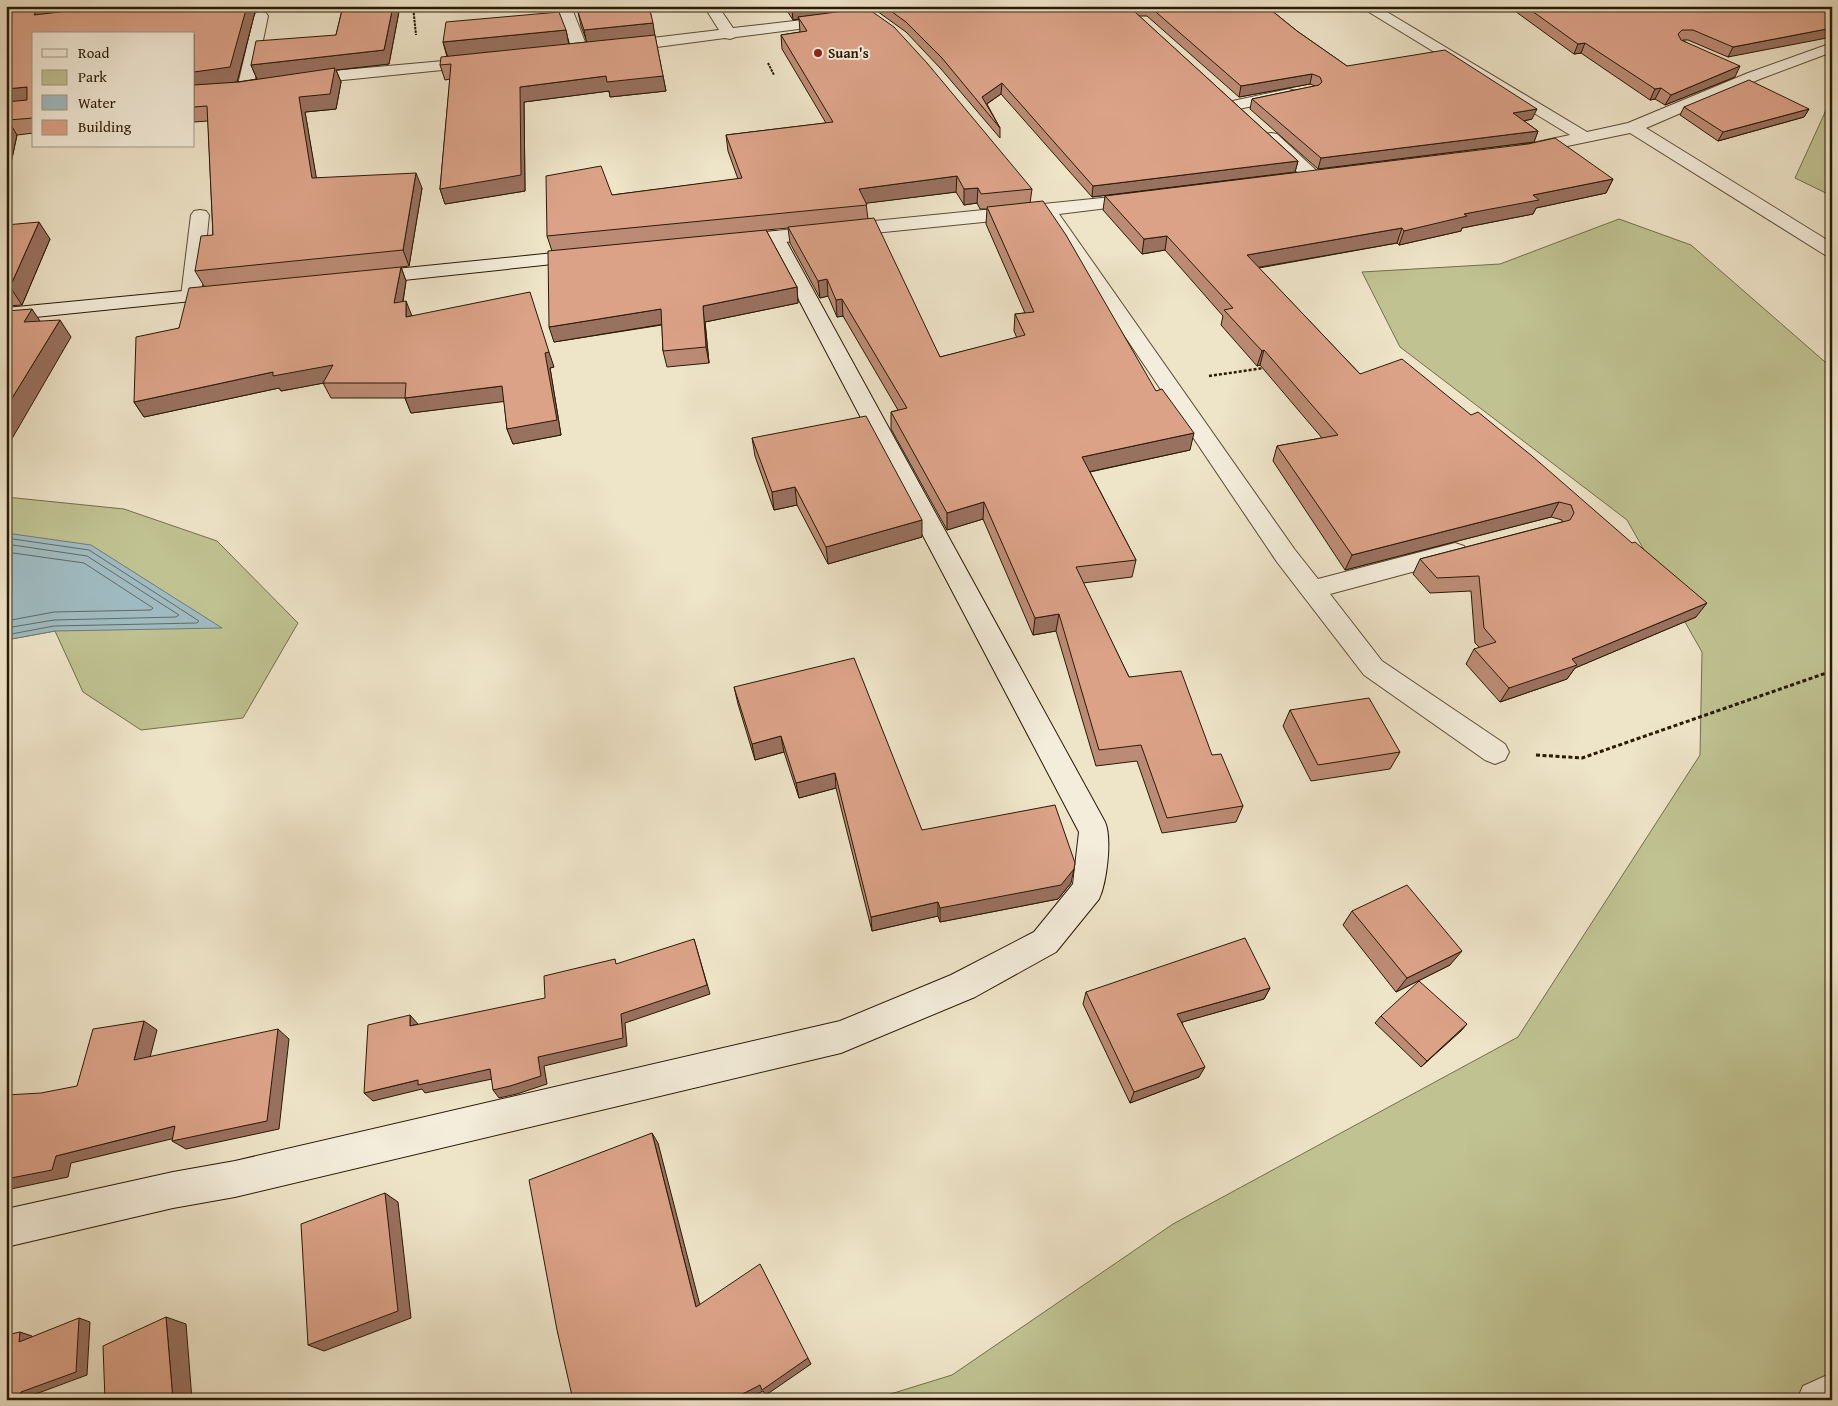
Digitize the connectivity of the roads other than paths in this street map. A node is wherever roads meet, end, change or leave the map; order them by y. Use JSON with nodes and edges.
{"nodes":[{"id":1,"x":564,"y":6,"type":"edge"},
{"id":2,"x":712,"y":6,"type":"edge"},
{"id":3,"x":1366,"y":6,"type":"edge"},
{"id":4,"x":261,"y":16,"type":"dead end"},
{"id":5,"x":848,"y":18,"type":"edge"},
{"id":6,"x":730,"y":35,"type":"junction"},
{"id":7,"x":1832,"y":47,"type":"edge"},
{"id":8,"x":580,"y":52,"type":"junction"},
{"id":9,"x":562,"y":54,"type":"edge"},
{"id":10,"x":488,"y":62,"type":"edge"},
{"id":11,"x":1736,"y":68,"type":"edge"},
{"id":12,"x":1754,"y":76,"type":"junction"},
{"id":13,"x":284,"y":83,"type":"edge"},
{"id":14,"x":264,"y":86,"type":"edge"},
{"id":15,"x":245,"y":89,"type":"junction"},
{"id":16,"x":228,"y":90,"type":"edge"},
{"id":17,"x":1220,"y":92,"type":"edge"},
{"id":18,"x":1301,"y":92,"type":"edge"},
{"id":19,"x":1234,"y":104,"type":"junction"},
{"id":20,"x":1248,"y":118,"type":"edge"},
{"id":21,"x":1633,"y":127,"type":"junction"},
{"id":22,"x":1263,"y":131,"type":"edge"},
{"id":23,"x":1586,"y":138,"type":"junction"},
{"id":24,"x":1503,"y":153,"type":"edge"},
{"id":25,"x":1332,"y":175,"type":"edge"},
{"id":26,"x":1313,"y":177,"type":"junction"},
{"id":27,"x":1294,"y":180,"type":"edge"},
{"id":28,"x":1159,"y":197,"type":"edge"},
{"id":29,"x":1041,"y":203,"type":"junction"},
{"id":30,"x":200,"y":215,"type":"dead end"},
{"id":31,"x":775,"y":237,"type":"junction"},
{"id":32,"x":716,"y":243,"type":"edge"},
{"id":33,"x":1832,"y":251,"type":"edge"},
{"id":34,"x":598,"y":254,"type":"edge"},
{"id":35,"x":346,"y":280,"type":"edge"},
{"id":36,"x":240,"y":291,"type":"edge"},
{"id":37,"x":191,"y":296,"type":"junction"},
{"id":38,"x":6,"y":314,"type":"edge"},
{"id":39,"x":1474,"y":547,"type":"edge"},
{"id":40,"x":1312,"y":590,"type":"junction"},
{"id":41,"x":1495,"y":752,"type":"road end"},
{"id":42,"x":6,"y":1228,"type":"edge"},
{"id":43,"x":1832,"y":1393,"type":"edge"},
{"id":44,"x":1817,"y":1400,"type":"edge"}],
"edges":[{"from":1,"to":8,"type":"street"},
{"from":2,"to":6,"type":"street"},
{"from":3,"to":23,"type":"street"},
{"from":4,"to":15,"type":"street"},
{"from":5,"to":6,"type":"street"},
{"from":6,"to":8,"type":"street"},
{"from":7,"to":12,"type":"street"},
{"from":8,"to":9,"type":"street"},
{"from":10,"to":13,"type":"street"},
{"from":11,"to":12,"type":"street"},
{"from":12,"to":21,"type":"street"},
{"from":14,"to":15,"type":"street"},
{"from":15,"to":16,"type":"street"},
{"from":17,"to":19,"type":"street"},
{"from":18,"to":19,"type":"street"},
{"from":19,"to":20,"type":"street"},
{"from":21,"to":23,"type":"street"},
{"from":21,"to":33,"type":"street"},
{"from":22,"to":26,"type":"street"},
{"from":23,"to":24,"type":"street"},
{"from":25,"to":26,"type":"street"},
{"from":26,"to":27,"type":"street"},
{"from":28,"to":29,"type":"street"},
{"from":29,"to":31,"type":"street"},
{"from":29,"to":40,"type":"street"},
{"from":30,"to":37,"type":"street"},
{"from":31,"to":32,"type":"street"},
{"from":31,"to":42,"type":"street"},
{"from":34,"to":35,"type":"street"},
{"from":36,"to":37,"type":"street"},
{"from":37,"to":38,"type":"street"},
{"from":39,"to":40,"type":"street"},
{"from":40,"to":41,"type":"street"},
{"from":43,"to":44,"type":"street"}]}
